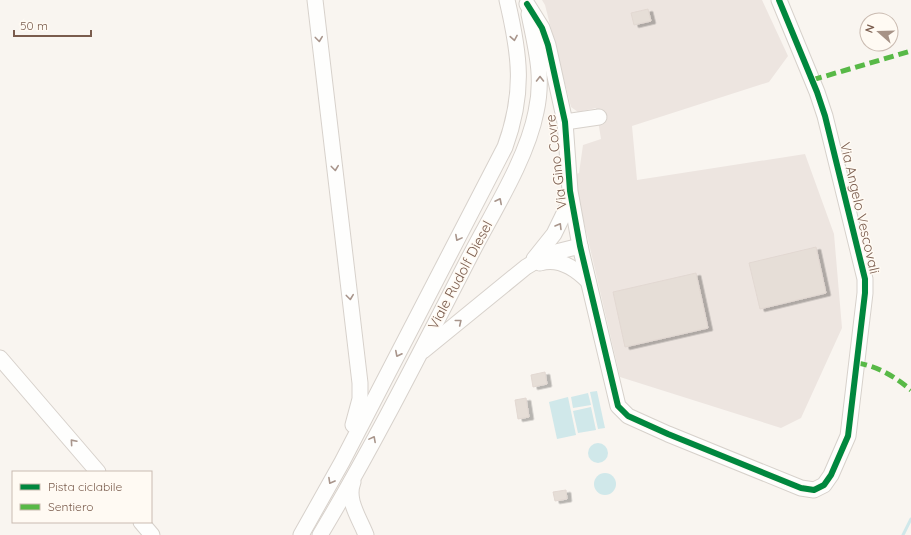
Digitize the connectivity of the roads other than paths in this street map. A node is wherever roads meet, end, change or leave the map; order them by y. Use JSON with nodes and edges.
{"nodes":[{"id":1,"x":315,"y":0,"type":"edge"},
{"id":2,"x":507,"y":0,"type":"edge"},
{"id":3,"x":779,"y":0,"type":"edge"},
{"id":4,"x":526,"y":2,"type":"edge"},
{"id":5,"x":598,"y":117,"type":"dead end"},
{"id":6,"x":565,"y":122,"type":"junction"},
{"id":7,"x":571,"y":199,"type":"junction"},
{"id":8,"x":580,"y":246,"type":"junction"},
{"id":9,"x":526,"y":267,"type":"junction"},
{"id":10,"x":588,"y":280,"type":"junction"},
{"id":11,"x":418,"y":356,"type":"junction"},
{"id":12,"x":0,"y":358,"type":"edge"},
{"id":13,"x":609,"y":369,"type":"joint"},
{"id":14,"x":342,"y":462,"type":"junction"},
{"id":15,"x":361,"y":462,"type":"junction"},
{"id":16,"x":97,"y":471,"type":"edge"},
{"id":17,"x":142,"y":523,"type":"edge"},
{"id":18,"x":300,"y":534,"type":"edge"},
{"id":19,"x":152,"y":535,"type":"edge"},
{"id":20,"x":320,"y":535,"type":"edge"},
{"id":21,"x":366,"y":535,"type":"edge"}],
"edges":[{"from":1,"to":14,"type":"street","one_way":true},
{"from":2,"to":14,"type":"street","name":"Viale Rudolf Diesel","one_way":true},
{"from":3,"to":13,"type":"street","name":"Via Angelo Vescovali"},
{"from":4,"to":6,"type":"street","name":"Via Gino Covre"},
{"from":11,"to":4,"type":"street","name":"Viale Rudolf Diesel","one_way":true},
{"from":5,"to":6,"type":"street"},
{"from":6,"to":7,"type":"street","name":"Via Gino Covre"},
{"from":7,"to":8,"type":"street","name":"Via Gino Covre"},
{"from":9,"to":7,"type":"street","one_way":true},
{"from":8,"to":9,"type":"street"},
{"from":8,"to":10,"type":"street","name":"Via Gino Covre"},
{"from":9,"to":10,"type":"street"},
{"from":11,"to":9,"type":"street","one_way":true},
{"from":10,"to":13,"type":"street","name":"Via Gino Covre"},
{"from":15,"to":11,"type":"street","name":"Viale Rudolf Diesel","one_way":true},
{"from":16,"to":12,"type":"street","one_way":true},
{"from":14,"to":18,"type":"street","name":"Viale Rudolf Diesel","one_way":true},
{"from":15,"to":20,"type":"street","name":"Viale Rudolf Diesel"},
{"from":15,"to":21,"type":"street"},
{"from":17,"to":19,"type":"street"}]}
